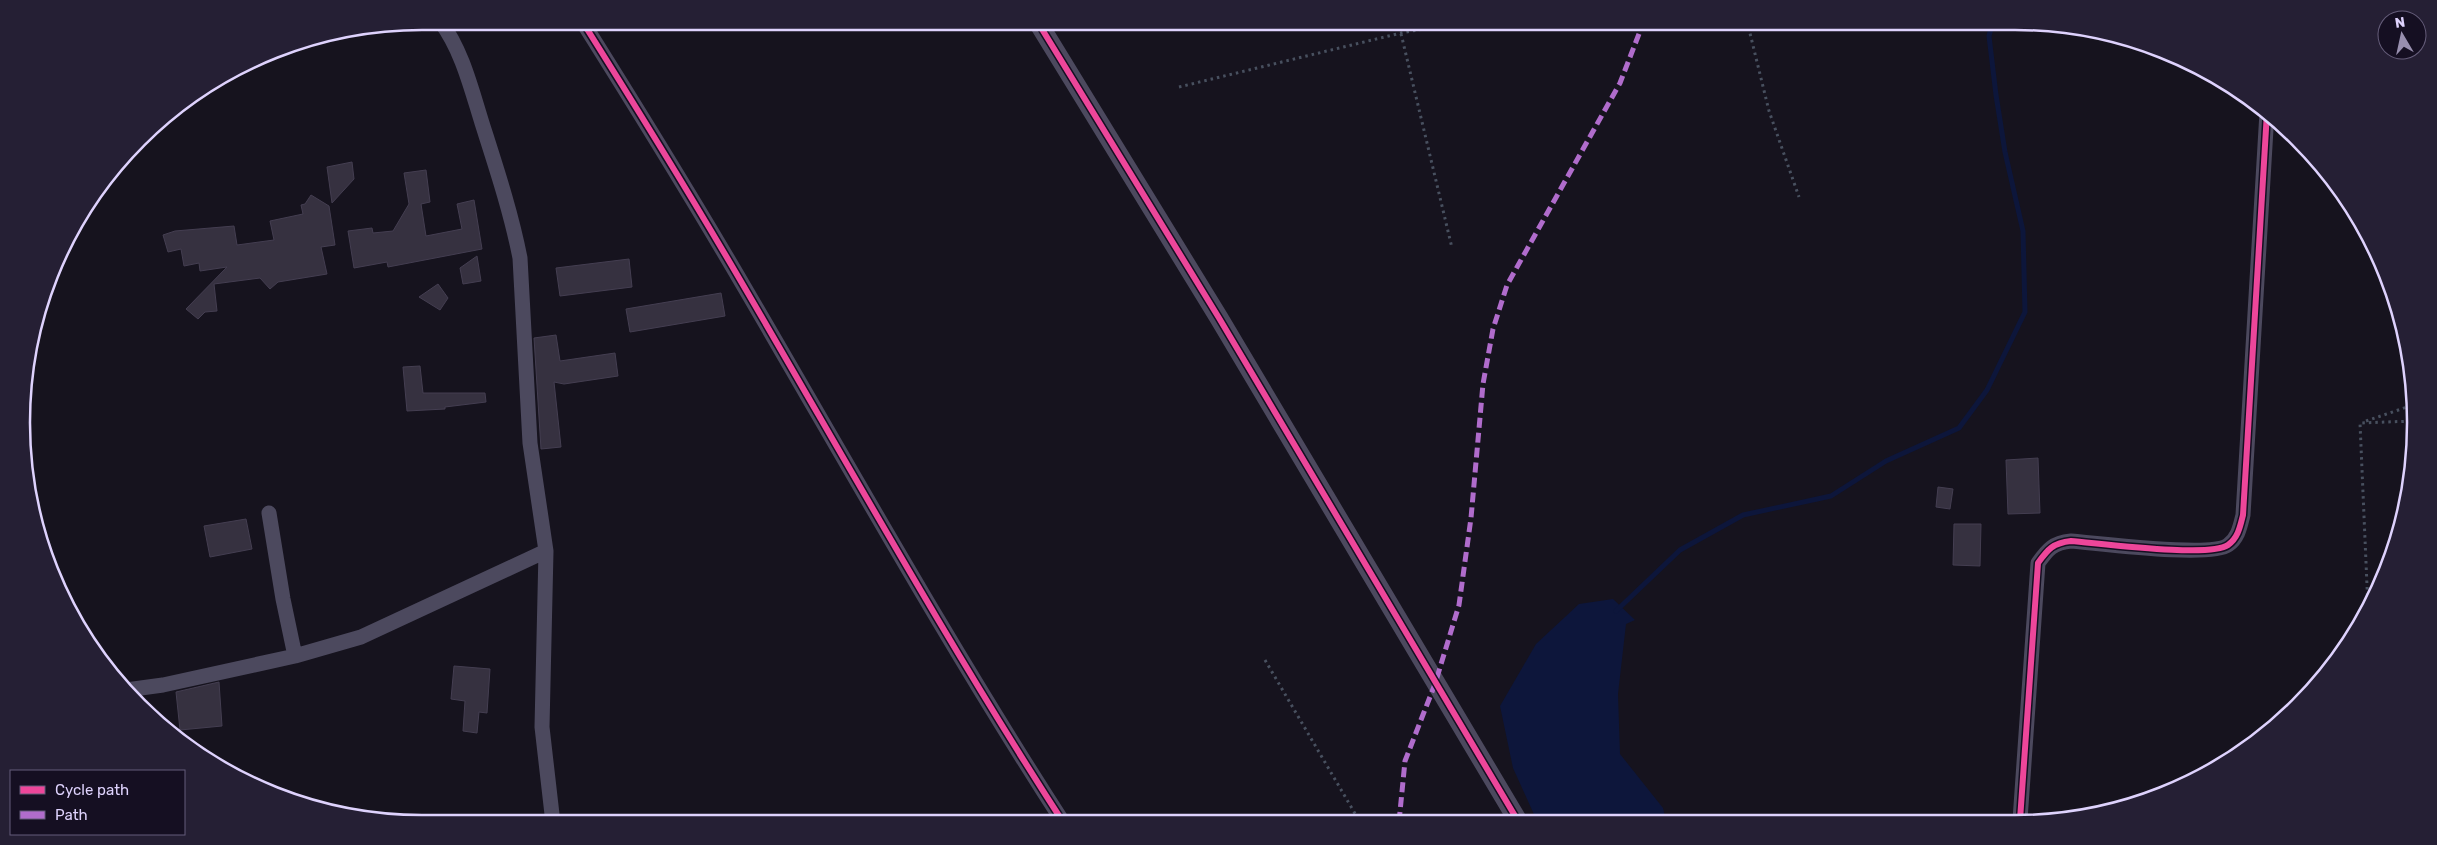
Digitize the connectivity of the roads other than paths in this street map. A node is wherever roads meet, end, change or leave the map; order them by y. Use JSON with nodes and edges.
{"nodes":[{"id":1,"x":447,"y":30,"type":"edge"},
{"id":2,"x":587,"y":30,"type":"edge"},
{"id":3,"x":1043,"y":30,"type":"edge"},
{"id":4,"x":2266,"y":122,"type":"edge"},
{"id":5,"x":269,"y":513,"type":"dead end"},
{"id":6,"x":546,"y":551,"type":"junction"},
{"id":7,"x":295,"y":656,"type":"junction"},
{"id":8,"x":134,"y":689,"type":"edge"},
{"id":9,"x":552,"y":815,"type":"edge"},
{"id":10,"x":1058,"y":815,"type":"edge"},
{"id":11,"x":1514,"y":815,"type":"edge"},
{"id":12,"x":2020,"y":815,"type":"edge"}],
"edges":[{"from":1,"to":6,"type":"street"},
{"from":2,"to":10,"type":"street"},
{"from":3,"to":11,"type":"street"},
{"from":4,"to":12,"type":"street"},
{"from":5,"to":7,"type":"street"},
{"from":6,"to":7,"type":"street"},
{"from":6,"to":9,"type":"street"},
{"from":7,"to":8,"type":"street"}]}
